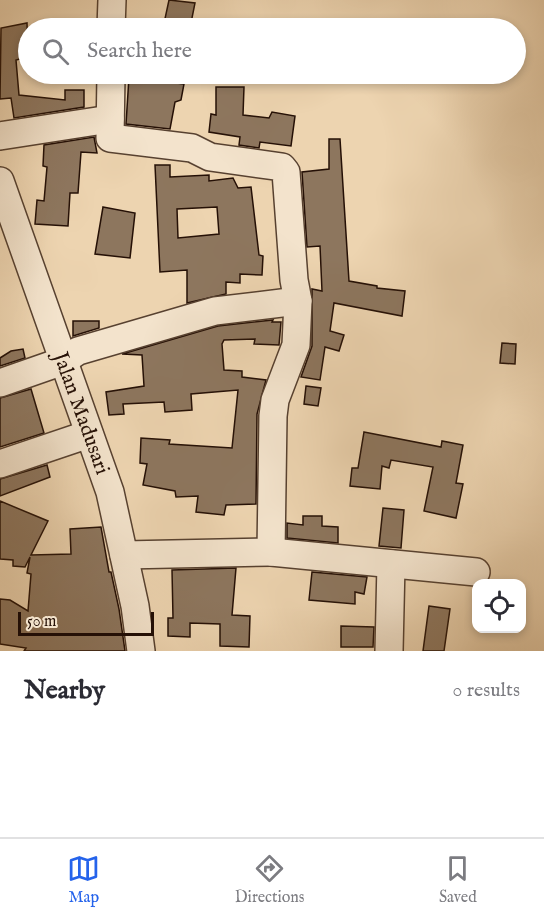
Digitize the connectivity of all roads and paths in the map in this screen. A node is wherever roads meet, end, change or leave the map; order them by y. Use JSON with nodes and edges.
{"nodes":[{"id":1,"x":112,"y":0,"type":"edge"},
{"id":2,"x":111,"y":18,"type":"edge"},
{"id":3,"x":111,"y":84,"type":"edge"},
{"id":4,"x":110,"y":119,"type":"junction"},
{"id":5,"x":0,"y":136,"type":"edge"},
{"id":6,"x":0,"y":182,"type":"edge"},
{"id":7,"x":298,"y":301,"type":"junction"},
{"id":8,"x":63,"y":361,"type":"junction"},
{"id":9,"x":0,"y":383,"type":"edge"},
{"id":10,"x":89,"y":434,"type":"junction"},
{"id":11,"x":0,"y":464,"type":"edge"},
{"id":12,"x":271,"y":552,"type":"junction"},
{"id":13,"x":124,"y":555,"type":"junction"},
{"id":14,"x":391,"y":564,"type":"junction"},
{"id":15,"x":476,"y":572,"type":"dead end"},
{"id":16,"x":141,"y":651,"type":"edge"},
{"id":17,"x":389,"y":651,"type":"edge"}],
"edges":[{"from":1,"to":2,"type":"street"},
{"from":3,"to":4,"type":"street"},
{"from":4,"to":5,"type":"street"},
{"from":4,"to":7,"type":"street"},
{"from":6,"to":8,"type":"street","name":"Jalan Madusari"},
{"from":7,"to":8,"type":"street"},
{"from":7,"to":12,"type":"street"},
{"from":8,"to":9,"type":"street"},
{"from":8,"to":10,"type":"street","name":"Jalan Madusari"},
{"from":10,"to":11,"type":"street"},
{"from":10,"to":13,"type":"street","name":"Jalan Madusari"},
{"from":12,"to":13,"type":"street"},
{"from":12,"to":14,"type":"street"},
{"from":13,"to":16,"type":"street","name":"Jalan Madusari"},
{"from":14,"to":15,"type":"street"},
{"from":14,"to":17,"type":"street"}]}
